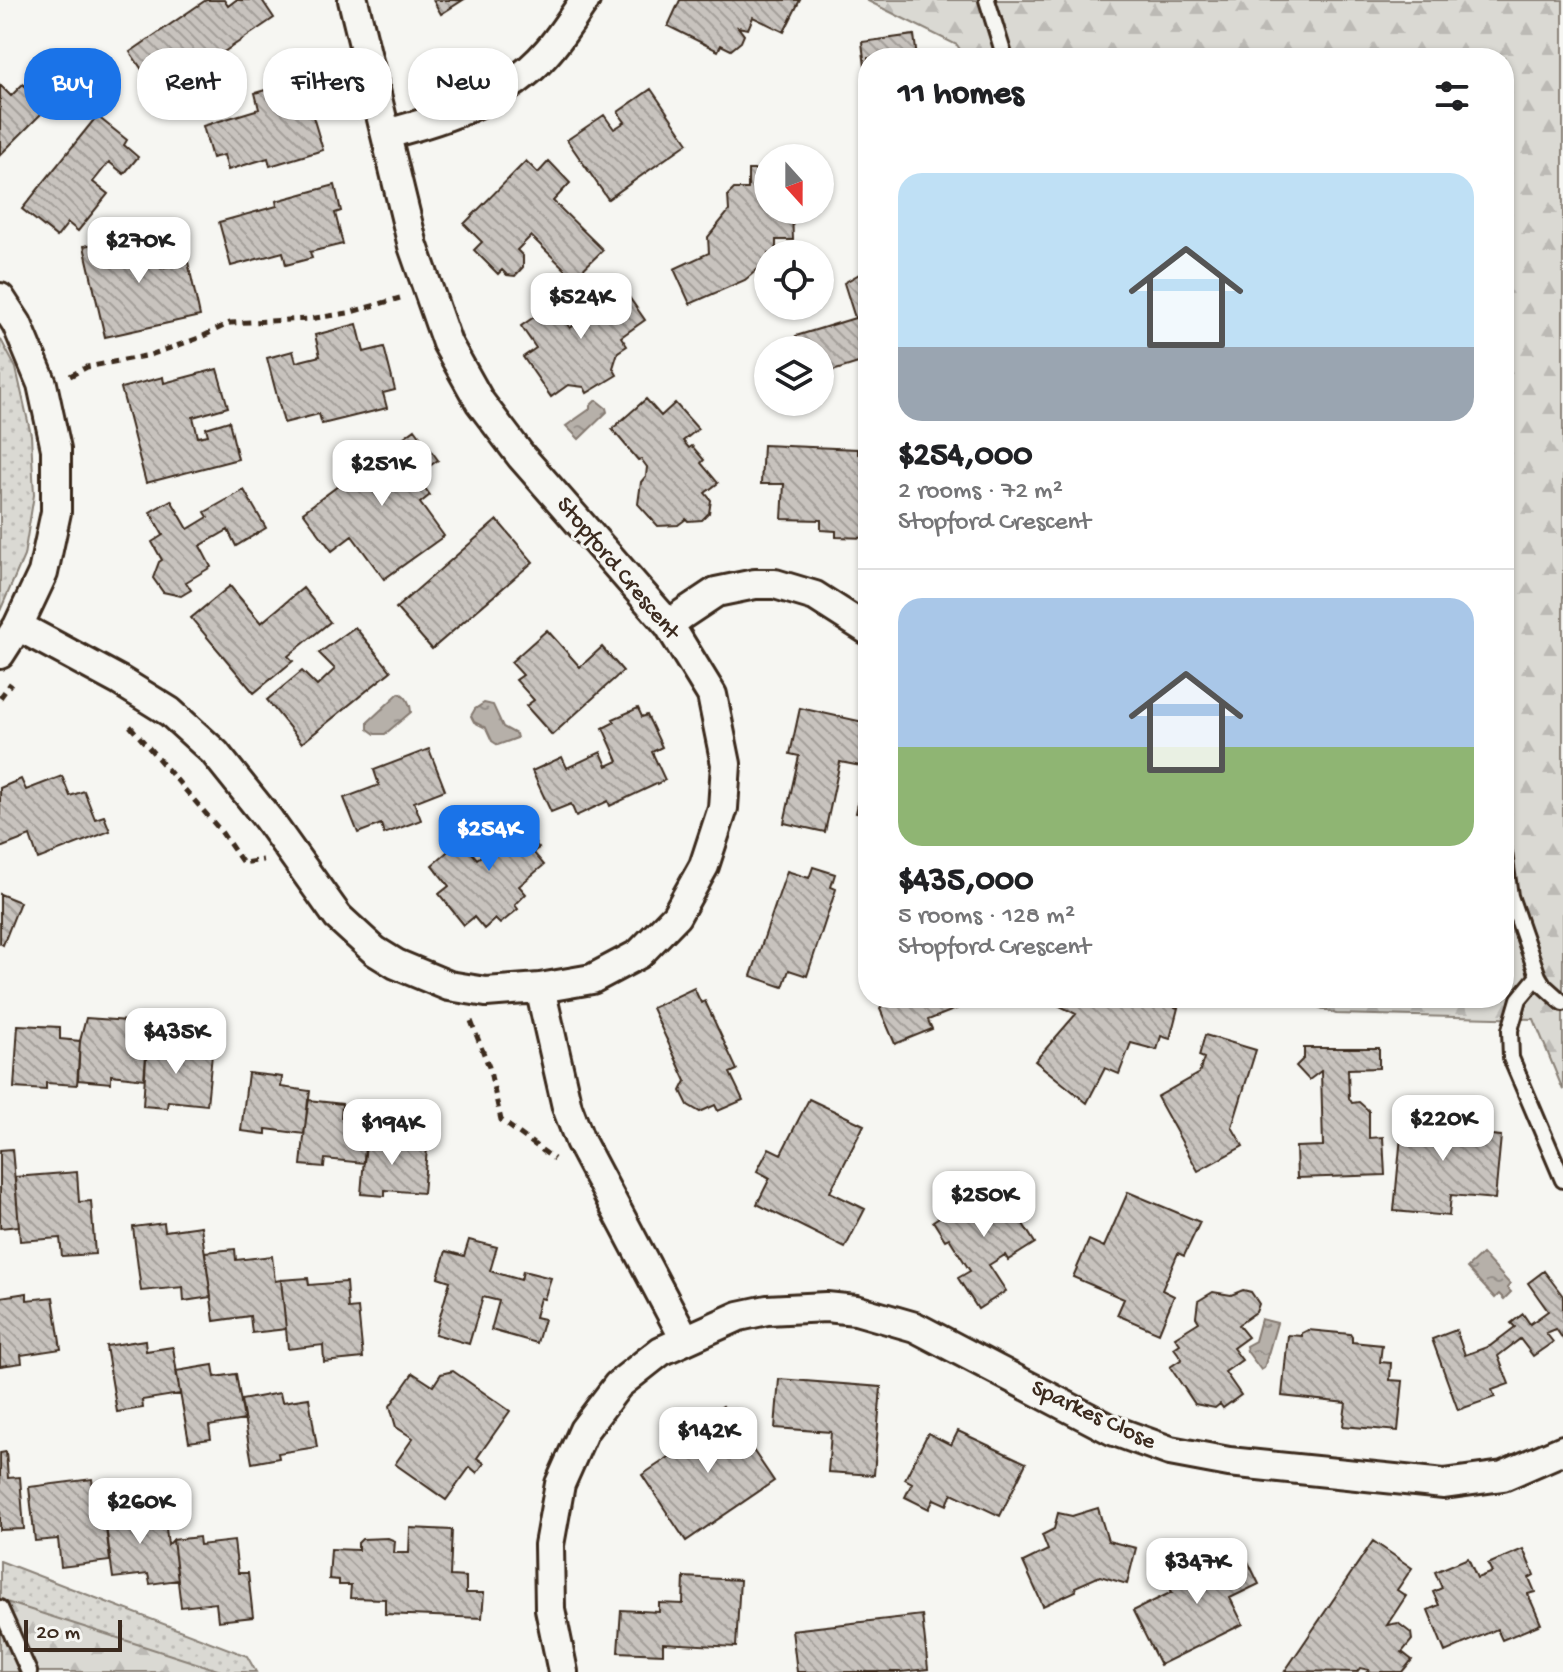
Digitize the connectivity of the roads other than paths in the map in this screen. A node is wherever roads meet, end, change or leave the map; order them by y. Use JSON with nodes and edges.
{"nodes":[{"id":1,"x":353,"y":0,"type":"edge"},
{"id":2,"x":585,"y":0,"type":"edge"},
{"id":3,"x":987,"y":0,"type":"edge"},
{"id":4,"x":1002,"y":48,"type":"edge"},
{"id":5,"x":386,"y":134,"type":"junction"},
{"id":6,"x":0,"y":298,"type":"edge"},
{"id":7,"x":858,"y":624,"type":"edge"},
{"id":8,"x":669,"y":625,"type":"junction"},
{"id":9,"x":18,"y":626,"type":"junction"},
{"id":10,"x":0,"y":654,"type":"edge"},
{"id":11,"x":1514,"y":907,"type":"edge"},
{"id":12,"x":1538,"y":976,"type":"junction"},
{"id":13,"x":540,"y":988,"type":"junction"},
{"id":14,"x":1563,"y":1003,"type":"edge"},
{"id":15,"x":1563,"y":1180,"type":"edge"},
{"id":16,"x":685,"y":1339,"type":"junction"},
{"id":17,"x":1563,"y":1450,"type":"edge"},
{"id":18,"x":0,"y":1608,"type":"edge"},
{"id":19,"x":29,"y":1672,"type":"edge"},
{"id":20,"x":563,"y":1672,"type":"edge"}],
"edges":[{"from":1,"to":5,"type":"street","name":"Stopford Crescent"},
{"from":2,"to":5,"type":"street"},
{"from":3,"to":4,"type":"lane"},
{"from":5,"to":8,"type":"street","name":"Stopford Crescent"},
{"from":6,"to":9,"type":"street"},
{"from":7,"to":8,"type":"street"},
{"from":8,"to":13,"type":"street","name":"Stopford Crescent"},
{"from":9,"to":10,"type":"street"},
{"from":9,"to":13,"type":"street","name":"Stopford Crescent"},
{"from":11,"to":12,"type":"lane"},
{"from":12,"to":14,"type":"lane"},
{"from":12,"to":15,"type":"lane"},
{"from":13,"to":16,"type":"street"},
{"from":16,"to":17,"type":"street","name":"Sparkes Close"},
{"from":16,"to":20,"type":"street","name":"Sparkes Close"},
{"from":18,"to":19,"type":"lane"}]}
